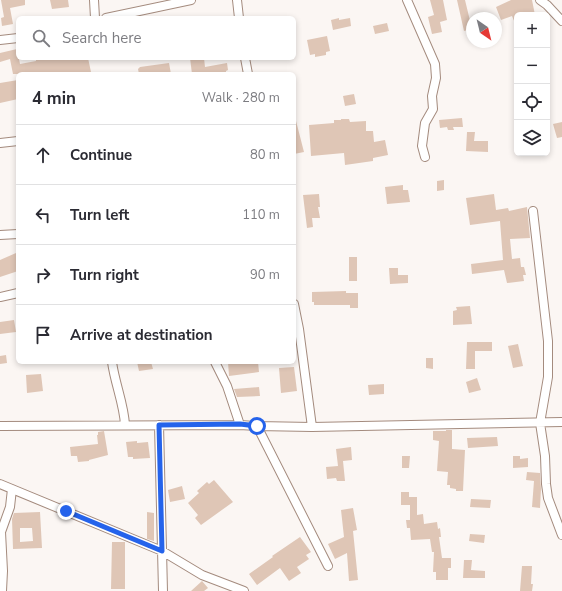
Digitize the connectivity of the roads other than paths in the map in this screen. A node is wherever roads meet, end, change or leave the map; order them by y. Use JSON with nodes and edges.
{"nodes":[{"id":1,"x":94,"y":0,"type":"edge"},
{"id":2,"x":164,"y":0,"type":"edge"},
{"id":3,"x":191,"y":0,"type":"edge"},
{"id":4,"x":236,"y":0,"type":"edge"},
{"id":5,"x":407,"y":0,"type":"edge"},
{"id":6,"x":540,"y":0,"type":"edge"},
{"id":7,"x":154,"y":8,"type":"junction"},
{"id":8,"x":95,"y":16,"type":"edge"},
{"id":9,"x":116,"y":16,"type":"edge"},
{"id":10,"x":239,"y":16,"type":"edge"},
{"id":11,"x":562,"y":21,"type":"edge"},
{"id":12,"x":16,"y":38,"type":"edge"},
{"id":13,"x":0,"y":40,"type":"edge"},
{"id":14,"x":245,"y":60,"type":"edge"},
{"id":15,"x":248,"y":72,"type":"edge"},
{"id":16,"x":16,"y":141,"type":"edge"},
{"id":17,"x":0,"y":143,"type":"edge"},
{"id":18,"x":425,"y":157,"type":"dead end"},
{"id":19,"x":533,"y":211,"type":"dead end"},
{"id":20,"x":16,"y":234,"type":"edge"},
{"id":21,"x":0,"y":235,"type":"edge"},
{"id":22,"x":16,"y":293,"type":"edge"},
{"id":23,"x":0,"y":297,"type":"edge"},
{"id":24,"x":296,"y":314,"type":"edge"},
{"id":25,"x":112,"y":364,"type":"edge"},
{"id":26,"x":216,"y":364,"type":"edge"},
{"id":27,"x":562,"y":422,"type":"edge"},
{"id":28,"x":540,"y":423,"type":"junction"},
{"id":29,"x":240,"y":424,"type":"junction"},
{"id":30,"x":125,"y":425,"type":"junction"},
{"id":31,"x":159,"y":425,"type":"junction"},
{"id":32,"x":0,"y":426,"type":"edge"},
{"id":33,"x":257,"y":426,"type":"junction"},
{"id":34,"x":312,"y":427,"type":"junction"},
{"id":35,"x":0,"y":484,"type":"edge"},
{"id":36,"x":12,"y":489,"type":"junction"},
{"id":37,"x":548,"y":498,"type":"junction"},
{"id":38,"x":562,"y":520,"type":"edge"},
{"id":39,"x":562,"y":535,"type":"edge"},
{"id":40,"x":162,"y":551,"type":"junction"},
{"id":41,"x":328,"y":566,"type":"dead end"},
{"id":42,"x":2,"y":591,"type":"edge"},
{"id":43,"x":163,"y":591,"type":"edge"},
{"id":44,"x":244,"y":591,"type":"edge"}],
"edges":[{"from":1,"to":8,"type":"street"},
{"from":2,"to":7,"type":"street"},
{"from":3,"to":7,"type":"street"},
{"from":4,"to":10,"type":"street"},
{"from":5,"to":18,"type":"street"},
{"from":6,"to":11,"type":"street"},
{"from":7,"to":9,"type":"street"},
{"from":12,"to":13,"type":"street"},
{"from":14,"to":15,"type":"street"},
{"from":16,"to":17,"type":"street"},
{"from":19,"to":28,"type":"street"},
{"from":20,"to":21,"type":"street"},
{"from":22,"to":23,"type":"street"},
{"from":24,"to":34,"type":"street"},
{"from":25,"to":30,"type":"street"},
{"from":26,"to":29,"type":"street"},
{"from":27,"to":28,"type":"street"},
{"from":28,"to":34,"type":"street"},
{"from":28,"to":37,"type":"street"},
{"from":29,"to":31,"type":"street"},
{"from":29,"to":33,"type":"street"},
{"from":30,"to":31,"type":"street"},
{"from":30,"to":32,"type":"street"},
{"from":31,"to":40,"type":"street"},
{"from":33,"to":34,"type":"street"},
{"from":33,"to":41,"type":"street"},
{"from":35,"to":36,"type":"street"},
{"from":36,"to":40,"type":"street"},
{"from":36,"to":42,"type":"street"},
{"from":37,"to":38,"type":"street"},
{"from":37,"to":39,"type":"street"},
{"from":40,"to":43,"type":"street"},
{"from":40,"to":44,"type":"street"}]}
